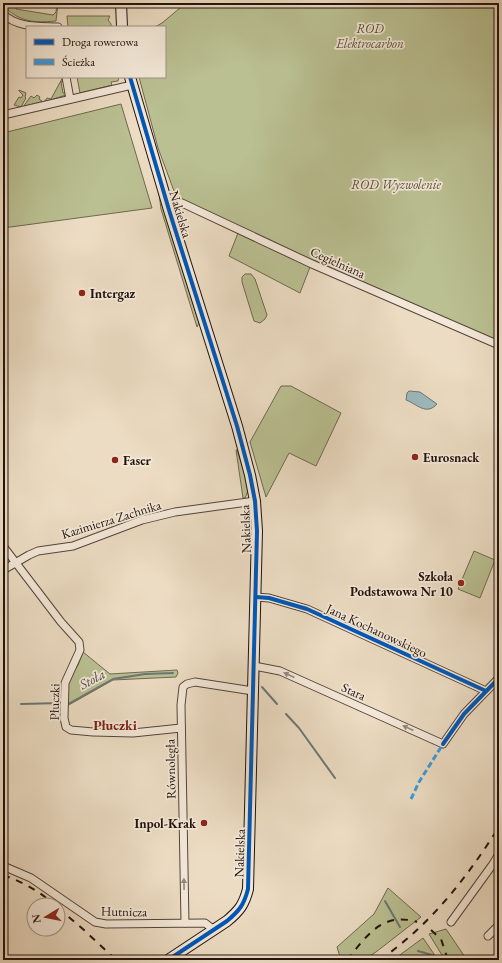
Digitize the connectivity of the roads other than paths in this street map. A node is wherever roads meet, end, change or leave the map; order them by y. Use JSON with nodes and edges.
{"nodes":[{"id":1,"x":121,"y":3,"type":"edge"},
{"id":2,"x":3,"y":14,"type":"edge"},
{"id":3,"x":29,"y":26,"type":"edge"},
{"id":4,"x":122,"y":26,"type":"edge"},
{"id":5,"x":66,"y":78,"type":"edge"},
{"id":6,"x":131,"y":81,"type":"edge"},
{"id":7,"x":70,"y":99,"type":"junction"},
{"id":8,"x":3,"y":115,"type":"edge"},
{"id":9,"x":167,"y":202,"type":"junction"},
{"id":10,"x":499,"y":345,"type":"edge"},
{"id":11,"x":255,"y":501,"type":"junction"},
{"id":12,"x":3,"y":546,"type":"edge"},
{"id":13,"x":16,"y":563,"type":"junction"},
{"id":14,"x":3,"y":570,"type":"edge"},
{"id":15,"x":256,"y":597,"type":"junction"},
{"id":16,"x":254,"y":666,"type":"junction"},
{"id":17,"x":499,"y":678,"type":"edge"},
{"id":18,"x":254,"y":691,"type":"junction"},
{"id":19,"x":486,"y":691,"type":"junction"},
{"id":20,"x":181,"y":728,"type":"junction"},
{"id":21,"x":499,"y":854,"type":"edge"},
{"id":22,"x":3,"y":866,"type":"edge"},
{"id":23,"x":496,"y":866,"type":"edge"},
{"id":24,"x":451,"y":922,"type":"dead end"},
{"id":25,"x":185,"y":923,"type":"junction"},
{"id":26,"x":499,"y":925,"type":"edge"},
{"id":27,"x":214,"y":930,"type":"junction"},
{"id":28,"x":488,"y":936,"type":"dead end"},
{"id":29,"x":168,"y":960,"type":"edge"}],
"edges":[{"from":1,"to":4,"type":"street"},
{"from":2,"to":3,"type":"street"},
{"from":5,"to":7,"type":"street"},
{"from":6,"to":7,"type":"street"},
{"from":6,"to":9,"type":"street","name":"Nakielska"},
{"from":7,"to":8,"type":"street"},
{"from":9,"to":10,"type":"street","name":"Cegielniana"},
{"from":9,"to":11,"type":"street","name":"Nakielska"},
{"from":11,"to":13,"type":"street","name":"Kazimierza Zachnika"},
{"from":11,"to":15,"type":"street","name":"Nakielska"},
{"from":12,"to":13,"type":"street","name":"Płuczki"},
{"from":13,"to":14,"type":"street","name":"Kazimierza Zachnika"},
{"from":13,"to":20,"type":"street","name":"Płuczki"},
{"from":15,"to":16,"type":"street","name":"Nakielska"},
{"from":15,"to":19,"type":"street","name":"Jana Kochanowskiego"},
{"from":16,"to":18,"type":"street","name":"Nakielska"},
{"from":19,"to":16,"type":"street","name":"Stara","one_way":true},
{"from":17,"to":19,"type":"street"},
{"from":18,"to":20,"type":"street","name":"Równoległa"},
{"from":18,"to":27,"type":"street","name":"Nakielska"},
{"from":25,"to":20,"type":"street","name":"Równoległa","one_way":true},
{"from":21,"to":23,"type":"street"},
{"from":22,"to":25,"type":"street","name":"Hutnicza"},
{"from":23,"to":24,"type":"street"},
{"from":25,"to":27,"type":"street","name":"Hutnicza"},
{"from":26,"to":28,"type":"street"},
{"from":27,"to":29,"type":"street","name":"Nakielska"}]}
